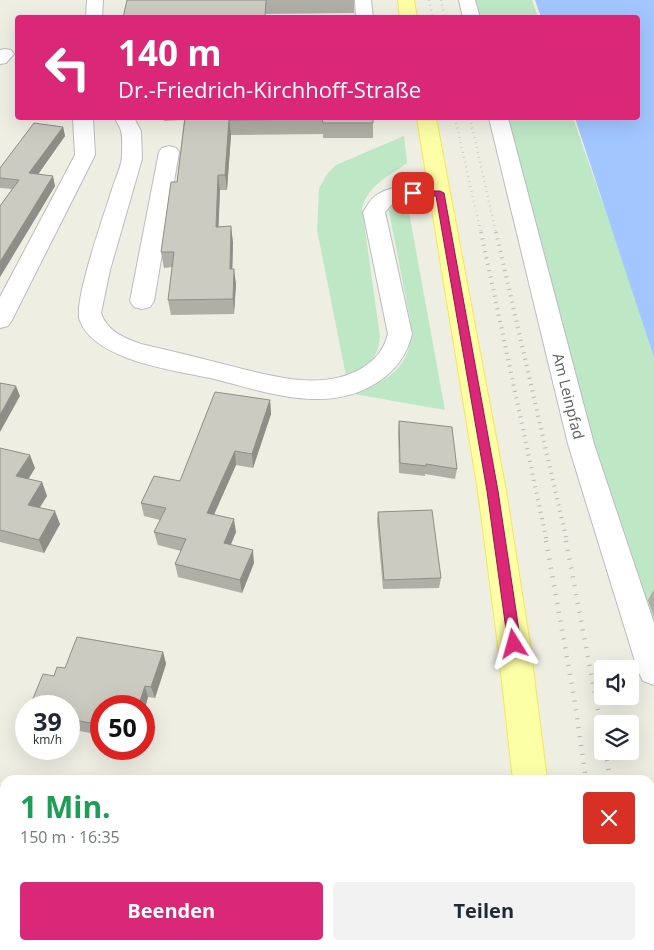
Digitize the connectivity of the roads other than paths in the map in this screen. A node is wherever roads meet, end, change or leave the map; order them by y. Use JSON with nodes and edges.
{"nodes":[{"id":1,"x":95,"y":0,"type":"edge"},
{"id":2,"x":363,"y":0,"type":"edge"},
{"id":3,"x":406,"y":0,"type":"edge"},
{"id":4,"x":467,"y":0,"type":"edge"},
{"id":5,"x":94,"y":15,"type":"edge"},
{"id":6,"x":365,"y":15,"type":"edge"},
{"id":7,"x":408,"y":15,"type":"edge"},
{"id":8,"x":471,"y":15,"type":"edge"},
{"id":9,"x":83,"y":120,"type":"edge"},
{"id":10,"x":125,"y":120,"type":"edge"},
{"id":11,"x":426,"y":120,"type":"edge"},
{"id":12,"x":499,"y":120,"type":"edge"},
{"id":13,"x":170,"y":152,"type":"dead end"},
{"id":14,"x":123,"y":190,"type":"junction"},
{"id":15,"x":162,"y":192,"type":"junction"},
{"id":16,"x":440,"y":193,"type":"junction"},
{"id":17,"x":142,"y":301,"type":"dead end"},
{"id":18,"x":0,"y":320,"type":"edge"},
{"id":19,"x":654,"y":671,"type":"edge"},
{"id":20,"x":529,"y":775,"type":"edge"}],
"edges":[{"from":1,"to":5,"type":"street"},
{"from":2,"to":6,"type":"street"},
{"from":3,"to":7,"type":"main road"},
{"from":4,"to":8,"type":"street"},
{"from":9,"to":18,"type":"street"},
{"from":10,"to":14,"type":"street"},
{"from":11,"to":16,"type":"main road"},
{"from":12,"to":19,"type":"street","name":"Am Leinpfad"},
{"from":13,"to":15,"type":"street"},
{"from":14,"to":15,"type":"street"},
{"from":14,"to":16,"type":"street"},
{"from":15,"to":17,"type":"street"},
{"from":16,"to":20,"type":"main road"}]}
